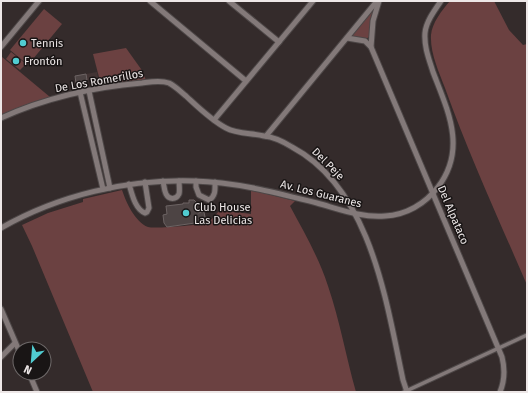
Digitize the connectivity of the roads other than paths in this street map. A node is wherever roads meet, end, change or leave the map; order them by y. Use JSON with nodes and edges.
{"nodes":[{"id":1,"x":39,"y":1,"type":"edge"},
{"id":2,"x":150,"y":1,"type":"edge"},
{"id":3,"x":229,"y":1,"type":"edge"},
{"id":4,"x":313,"y":1,"type":"edge"},
{"id":5,"x":378,"y":1,"type":"edge"},
{"id":6,"x":441,"y":1,"type":"edge"},
{"id":7,"x":372,"y":37,"type":"junction"},
{"id":8,"x":347,"y":38,"type":"junction"},
{"id":9,"x":365,"y":41,"type":"junction"},
{"id":10,"x":279,"y":42,"type":"junction"},
{"id":11,"x":1,"y":47,"type":"edge"},
{"id":12,"x":372,"y":47,"type":"junction"},
{"id":13,"x":246,"y":81,"type":"junction"},
{"id":14,"x":178,"y":89,"type":"joint"},
{"id":15,"x":89,"y":91,"type":"junction"},
{"id":16,"x":80,"y":92,"type":"junction"},
{"id":17,"x":1,"y":118,"type":"edge"},
{"id":18,"x":214,"y":120,"type":"junction"},
{"id":19,"x":266,"y":136,"type":"junction"},
{"id":20,"x":163,"y":181,"type":"junction"},
{"id":21,"x":179,"y":181,"type":"junction"},
{"id":22,"x":196,"y":181,"type":"junction"},
{"id":23,"x":145,"y":182,"type":"junction"},
{"id":24,"x":215,"y":182,"type":"junction"},
{"id":25,"x":129,"y":184,"type":"junction"},
{"id":26,"x":110,"y":188,"type":"junction"},
{"id":27,"x":103,"y":189,"type":"junction"},
{"id":28,"x":433,"y":193,"type":"junction"},
{"id":29,"x":355,"y":214,"type":"junction"},
{"id":30,"x":1,"y":228,"type":"edge"},
{"id":31,"x":1,"y":309,"type":"edge"},
{"id":32,"x":527,"y":335,"type":"edge"},
{"id":33,"x":15,"y":341,"type":"edge"},
{"id":34,"x":12,"y":345,"type":"edge"},
{"id":35,"x":498,"y":348,"type":"junction"},
{"id":36,"x":1,"y":357,"type":"edge"},
{"id":37,"x":32,"y":381,"type":"edge"},
{"id":38,"x":37,"y":392,"type":"edge"},
{"id":39,"x":406,"y":392,"type":"edge"},
{"id":40,"x":500,"y":392,"type":"edge"}],
"edges":[{"from":1,"to":11,"type":"street"},
{"from":2,"to":13,"type":"street"},
{"from":3,"to":10,"type":"street"},
{"from":4,"to":10,"type":"street"},
{"from":5,"to":7,"type":"street","name":"Del Alpataco"},
{"from":5,"to":8,"type":"street"},
{"from":6,"to":28,"type":"street","name":"Av. Los Guaranes"},
{"from":7,"to":9,"type":"street"},
{"from":7,"to":12,"type":"street","name":"Del Alpataco"},
{"from":8,"to":9,"type":"street"},
{"from":8,"to":19,"type":"street"},
{"from":9,"to":12,"type":"street","name":"Del Alpataco"},
{"from":10,"to":13,"type":"street"},
{"from":12,"to":28,"type":"street","name":"Del Alpataco"},
{"from":13,"to":18,"type":"street"},
{"from":14,"to":15,"type":"street","name":"De Los Romerillos"},
{"from":14,"to":18,"type":"street","name":"Del Peje"},
{"from":15,"to":16,"type":"street","name":"De Los Romerillos"},
{"from":15,"to":26,"type":"street"},
{"from":16,"to":17,"type":"street","name":"De Los Romerillos"},
{"from":16,"to":27,"type":"street"},
{"from":18,"to":19,"type":"street","name":"Del Peje"},
{"from":19,"to":29,"type":"street","name":"Del Peje"},
{"from":20,"to":21,"type":"street","name":"Av. Los Guaranes"},
{"from":20,"to":21,"type":"street"},
{"from":20,"to":23,"type":"street","name":"Av. Los Guaranes"},
{"from":21,"to":22,"type":"street","name":"Av. Los Guaranes"},
{"from":22,"to":24,"type":"street","name":"Av. Los Guaranes"},
{"from":22,"to":24,"type":"street"},
{"from":23,"to":25,"type":"street","name":"Av. Los Guaranes"},
{"from":23,"to":25,"type":"street"},
{"from":24,"to":29,"type":"street","name":"Av. Los Guaranes"},
{"from":25,"to":26,"type":"street","name":"Av. Los Guaranes"},
{"from":26,"to":27,"type":"street","name":"Av. Los Guaranes"},
{"from":27,"to":30,"type":"street","name":"Av. Los Guaranes"},
{"from":28,"to":29,"type":"street","name":"Av. Los Guaranes"},
{"from":28,"to":35,"type":"street","name":"Del Alpataco"},
{"from":29,"to":39,"type":"street","name":"Del Peje"},
{"from":31,"to":33,"type":"street"},
{"from":32,"to":35,"type":"street"},
{"from":34,"to":36,"type":"street"},
{"from":35,"to":39,"type":"street"},
{"from":35,"to":40,"type":"street","name":"Del Alpataco"},
{"from":37,"to":38,"type":"street"}]}
